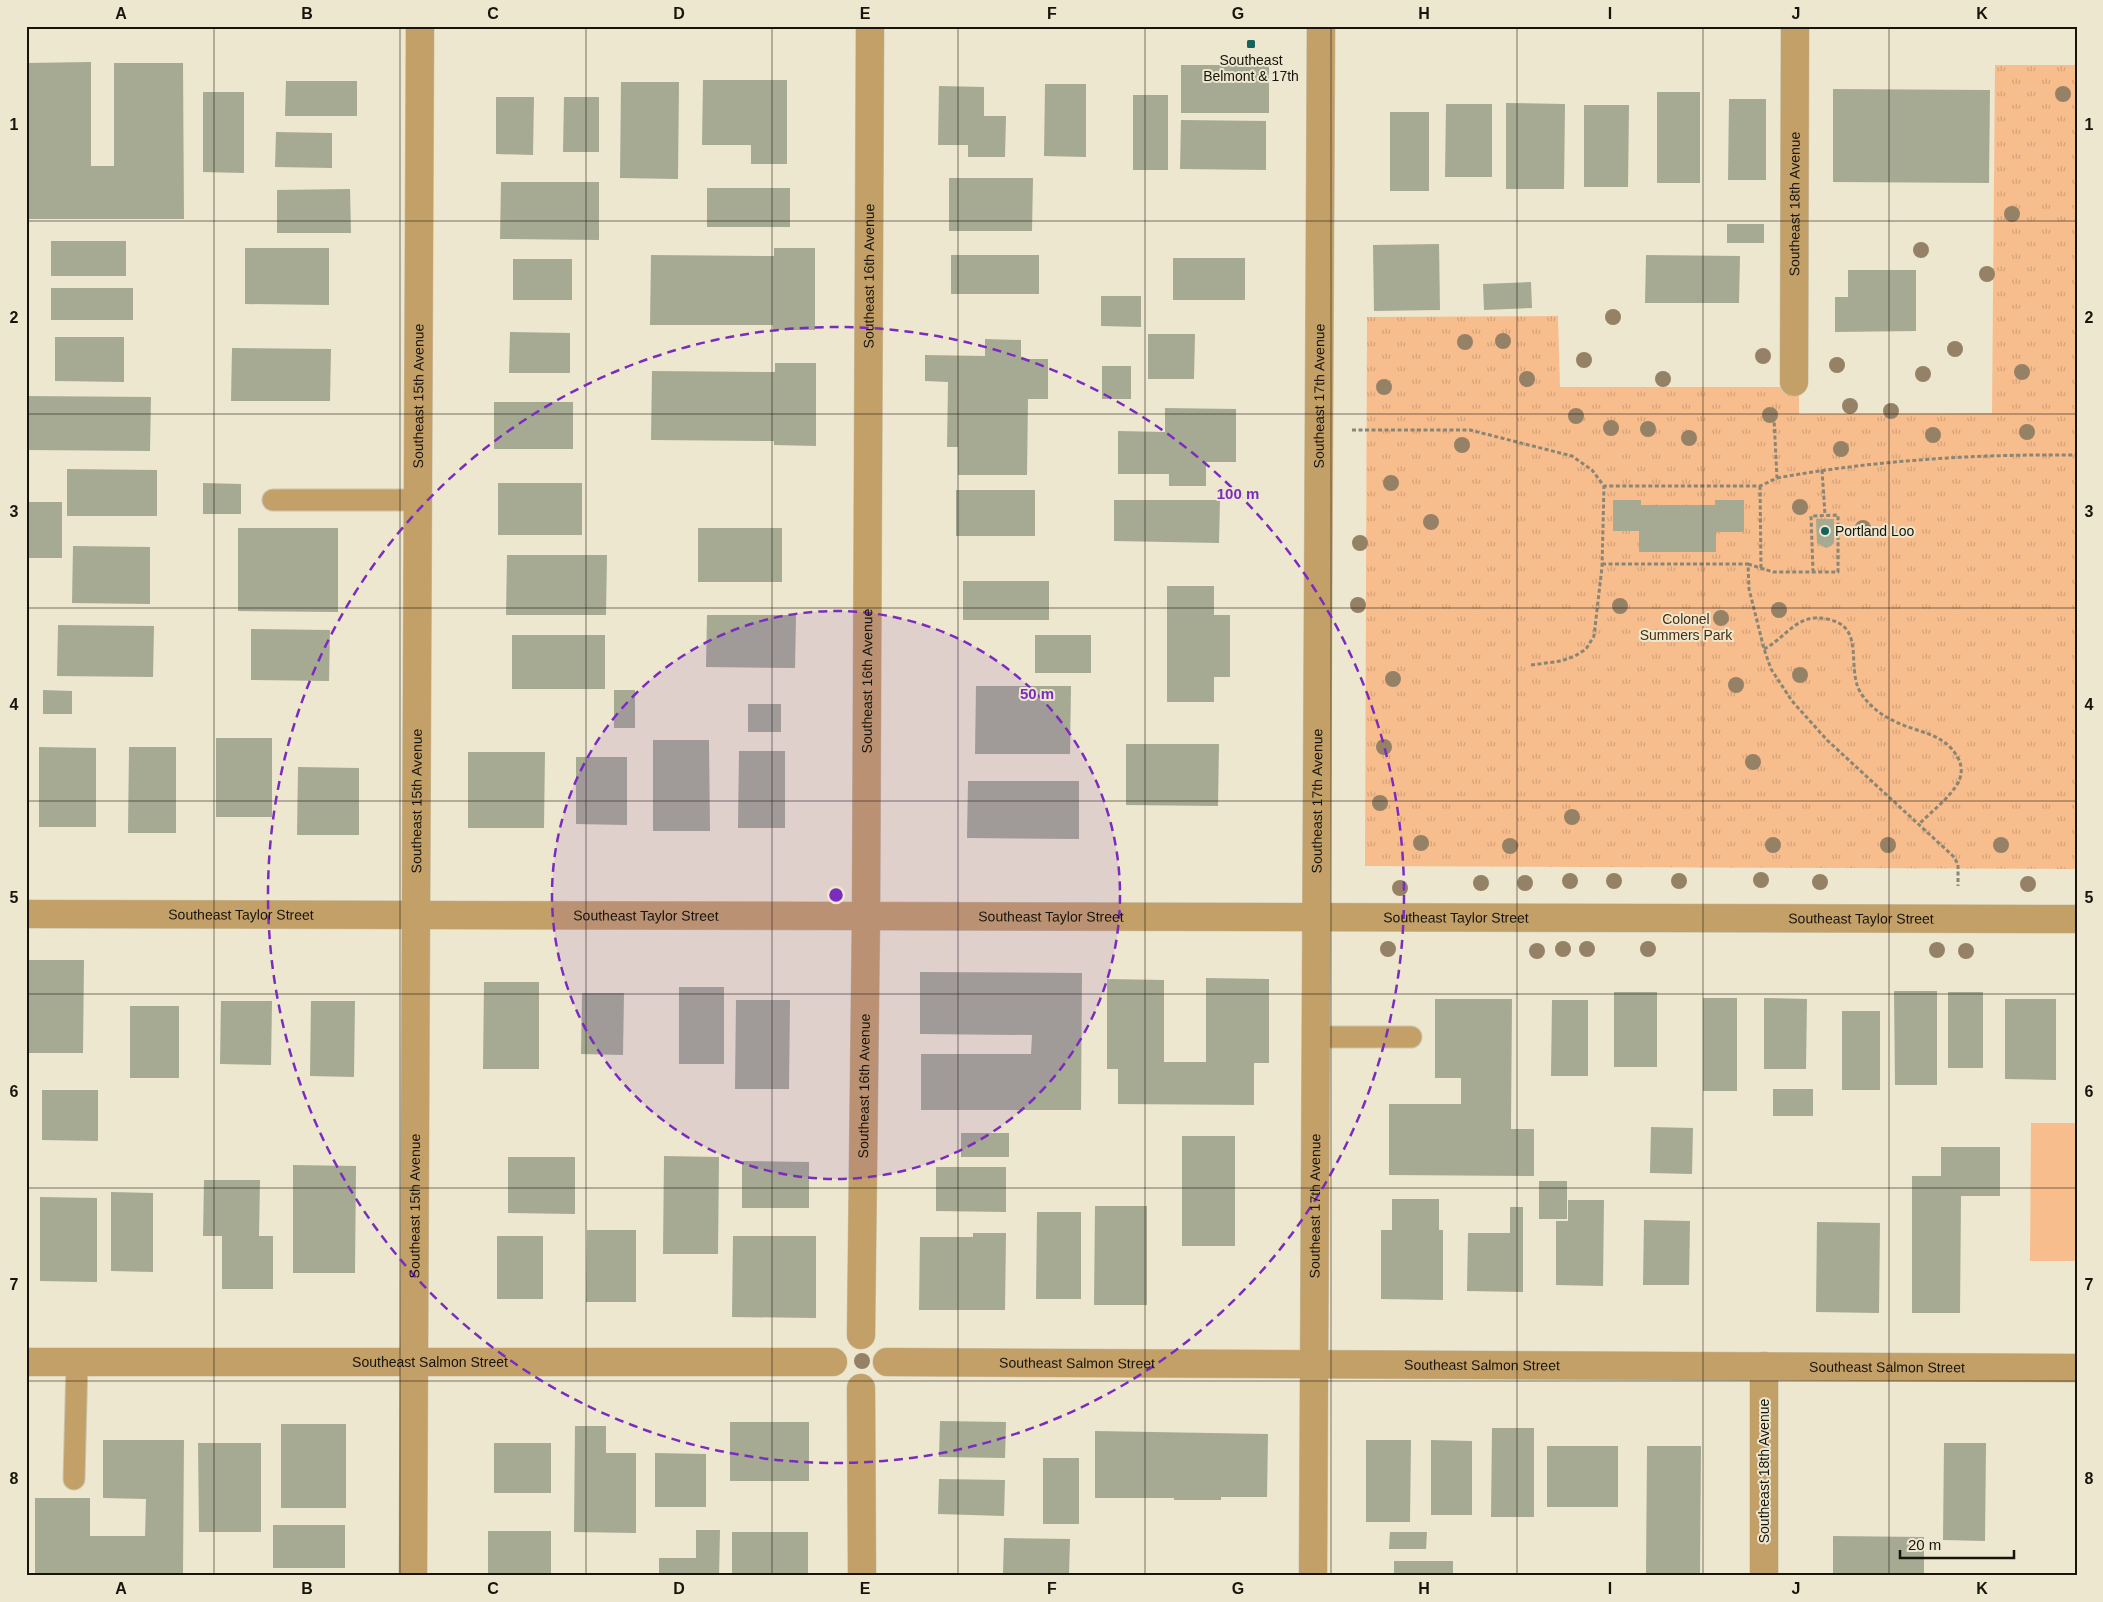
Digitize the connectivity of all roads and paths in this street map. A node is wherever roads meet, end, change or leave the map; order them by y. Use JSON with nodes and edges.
{"nodes":[{"id":1,"x":420,"y":26,"type":"edge"},
{"id":2,"x":870,"y":26,"type":"edge"},
{"id":3,"x":1321,"y":26,"type":"edge"},
{"id":4,"x":1795,"y":26,"type":"edge"},
{"id":5,"x":1794,"y":382,"type":"joint"},
{"id":6,"x":1319,"y":425,"type":"junction"},
{"id":7,"x":2077,"y":455,"type":"edge"},
{"id":8,"x":1822,"y":470,"type":"junction"},
{"id":9,"x":1777,"y":478,"type":"junction"},
{"id":10,"x":1604,"y":486,"type":"junction"},
{"id":11,"x":1760,"y":486,"type":"junction"},
{"id":12,"x":273,"y":500,"type":"dead end"},
{"id":13,"x":418,"y":500,"type":"junction"},
{"id":14,"x":1824,"y":515,"type":"junction"},
{"id":15,"x":1602,"y":564,"type":"junction"},
{"id":16,"x":1748,"y":564,"type":"junction"},
{"id":17,"x":1761,"y":569,"type":"junction"},
{"id":18,"x":1813,"y":571,"type":"junction"},
{"id":19,"x":1764,"y":649,"type":"junction"},
{"id":20,"x":1531,"y":665,"type":"dead end"},
{"id":21,"x":1919,"y":824,"type":"junction"},
{"id":22,"x":26,"y":914,"type":"edge"},
{"id":23,"x":416,"y":915,"type":"junction"},
{"id":24,"x":866,"y":916,"type":"junction"},
{"id":25,"x":1317,"y":917,"type":"junction"},
{"id":26,"x":1959,"y":918,"type":"junction"},
{"id":27,"x":2077,"y":919,"type":"edge"},
{"id":28,"x":1316,"y":1037,"type":"junction"},
{"id":29,"x":1411,"y":1037,"type":"dead end"},
{"id":30,"x":861,"y":1335,"type":"junction"},
{"id":31,"x":26,"y":1362,"type":"edge"},
{"id":32,"x":77,"y":1362,"type":"junction"},
{"id":33,"x":414,"y":1362,"type":"junction"},
{"id":34,"x":833,"y":1362,"type":"junction"},
{"id":35,"x":887,"y":1362,"type":"junction"},
{"id":36,"x":1315,"y":1364,"type":"junction"},
{"id":37,"x":1764,"y":1366,"type":"junction"},
{"id":38,"x":2077,"y":1368,"type":"edge"},
{"id":39,"x":861,"y":1388,"type":"junction"},
{"id":40,"x":74,"y":1479,"type":"dead end"},
{"id":41,"x":413,"y":1576,"type":"edge"},
{"id":42,"x":862,"y":1576,"type":"edge"},
{"id":43,"x":1314,"y":1576,"type":"edge"},
{"id":44,"x":1764,"y":1576,"type":"edge"}],
"edges":[{"from":1,"to":13,"type":"street","name":"Southeast 15th Avenue"},
{"from":2,"to":24,"type":"street","name":"Southeast 16th Avenue"},
{"from":3,"to":6,"type":"street","name":"Southeast 17th Avenue"},
{"from":4,"to":5,"type":"street","name":"Southeast 18th Avenue"},
{"from":5,"to":9,"type":"path"},
{"from":6,"to":10,"type":"path"},
{"from":6,"to":25,"type":"street","name":"Southeast 17th Avenue"},
{"from":7,"to":8,"type":"path"},
{"from":8,"to":9,"type":"path"},
{"from":8,"to":14,"type":"path"},
{"from":9,"to":11,"type":"path"},
{"from":10,"to":11,"type":"path"},
{"from":10,"to":15,"type":"path"},
{"from":11,"to":17,"type":"path"},
{"from":12,"to":13,"type":"lane"},
{"from":13,"to":23,"type":"street","name":"Southeast 15th Avenue"},
{"from":14,"to":18,"type":"path"},
{"from":14,"to":18,"type":"path"},
{"from":15,"to":16,"type":"path"},
{"from":15,"to":20,"type":"path"},
{"from":16,"to":17,"type":"path"},
{"from":16,"to":19,"type":"path"},
{"from":17,"to":18,"type":"path"},
{"from":19,"to":21,"type":"path"},
{"from":19,"to":21,"type":"path"},
{"from":21,"to":26,"type":"path"},
{"from":22,"to":23,"type":"street","name":"Southeast Taylor Street"},
{"from":23,"to":24,"type":"street","name":"Southeast Taylor Street"},
{"from":23,"to":33,"type":"street","name":"Southeast 15th Avenue"},
{"from":24,"to":25,"type":"street","name":"Southeast Taylor Street"},
{"from":24,"to":30,"type":"street","name":"Southeast 16th Avenue"},
{"from":25,"to":26,"type":"street","name":"Southeast Taylor Street"},
{"from":25,"to":28,"type":"street","name":"Southeast 17th Avenue"},
{"from":26,"to":27,"type":"street","name":"Southeast Taylor Street"},
{"from":28,"to":29,"type":"lane"},
{"from":28,"to":36,"type":"street","name":"Southeast 17th Avenue"},
{"from":30,"to":34,"type":"street"},
{"from":30,"to":35,"type":"street"},
{"from":31,"to":32,"type":"street","name":"Southeast Salmon Street"},
{"from":32,"to":33,"type":"street","name":"Southeast Salmon Street"},
{"from":32,"to":40,"type":"lane"},
{"from":33,"to":34,"type":"street","name":"Southeast Salmon Street"},
{"from":33,"to":41,"type":"street","name":"Southeast 15th Avenue"},
{"from":34,"to":39,"type":"street"},
{"from":35,"to":36,"type":"street","name":"Southeast Salmon Street"},
{"from":35,"to":39,"type":"street"},
{"from":36,"to":37,"type":"street","name":"Southeast Salmon Street"},
{"from":36,"to":43,"type":"street","name":"Southeast 17th Avenue"},
{"from":37,"to":38,"type":"street","name":"Southeast Salmon Street"},
{"from":37,"to":44,"type":"street","name":"Southeast 18th Avenue"},
{"from":39,"to":42,"type":"street"}]}
